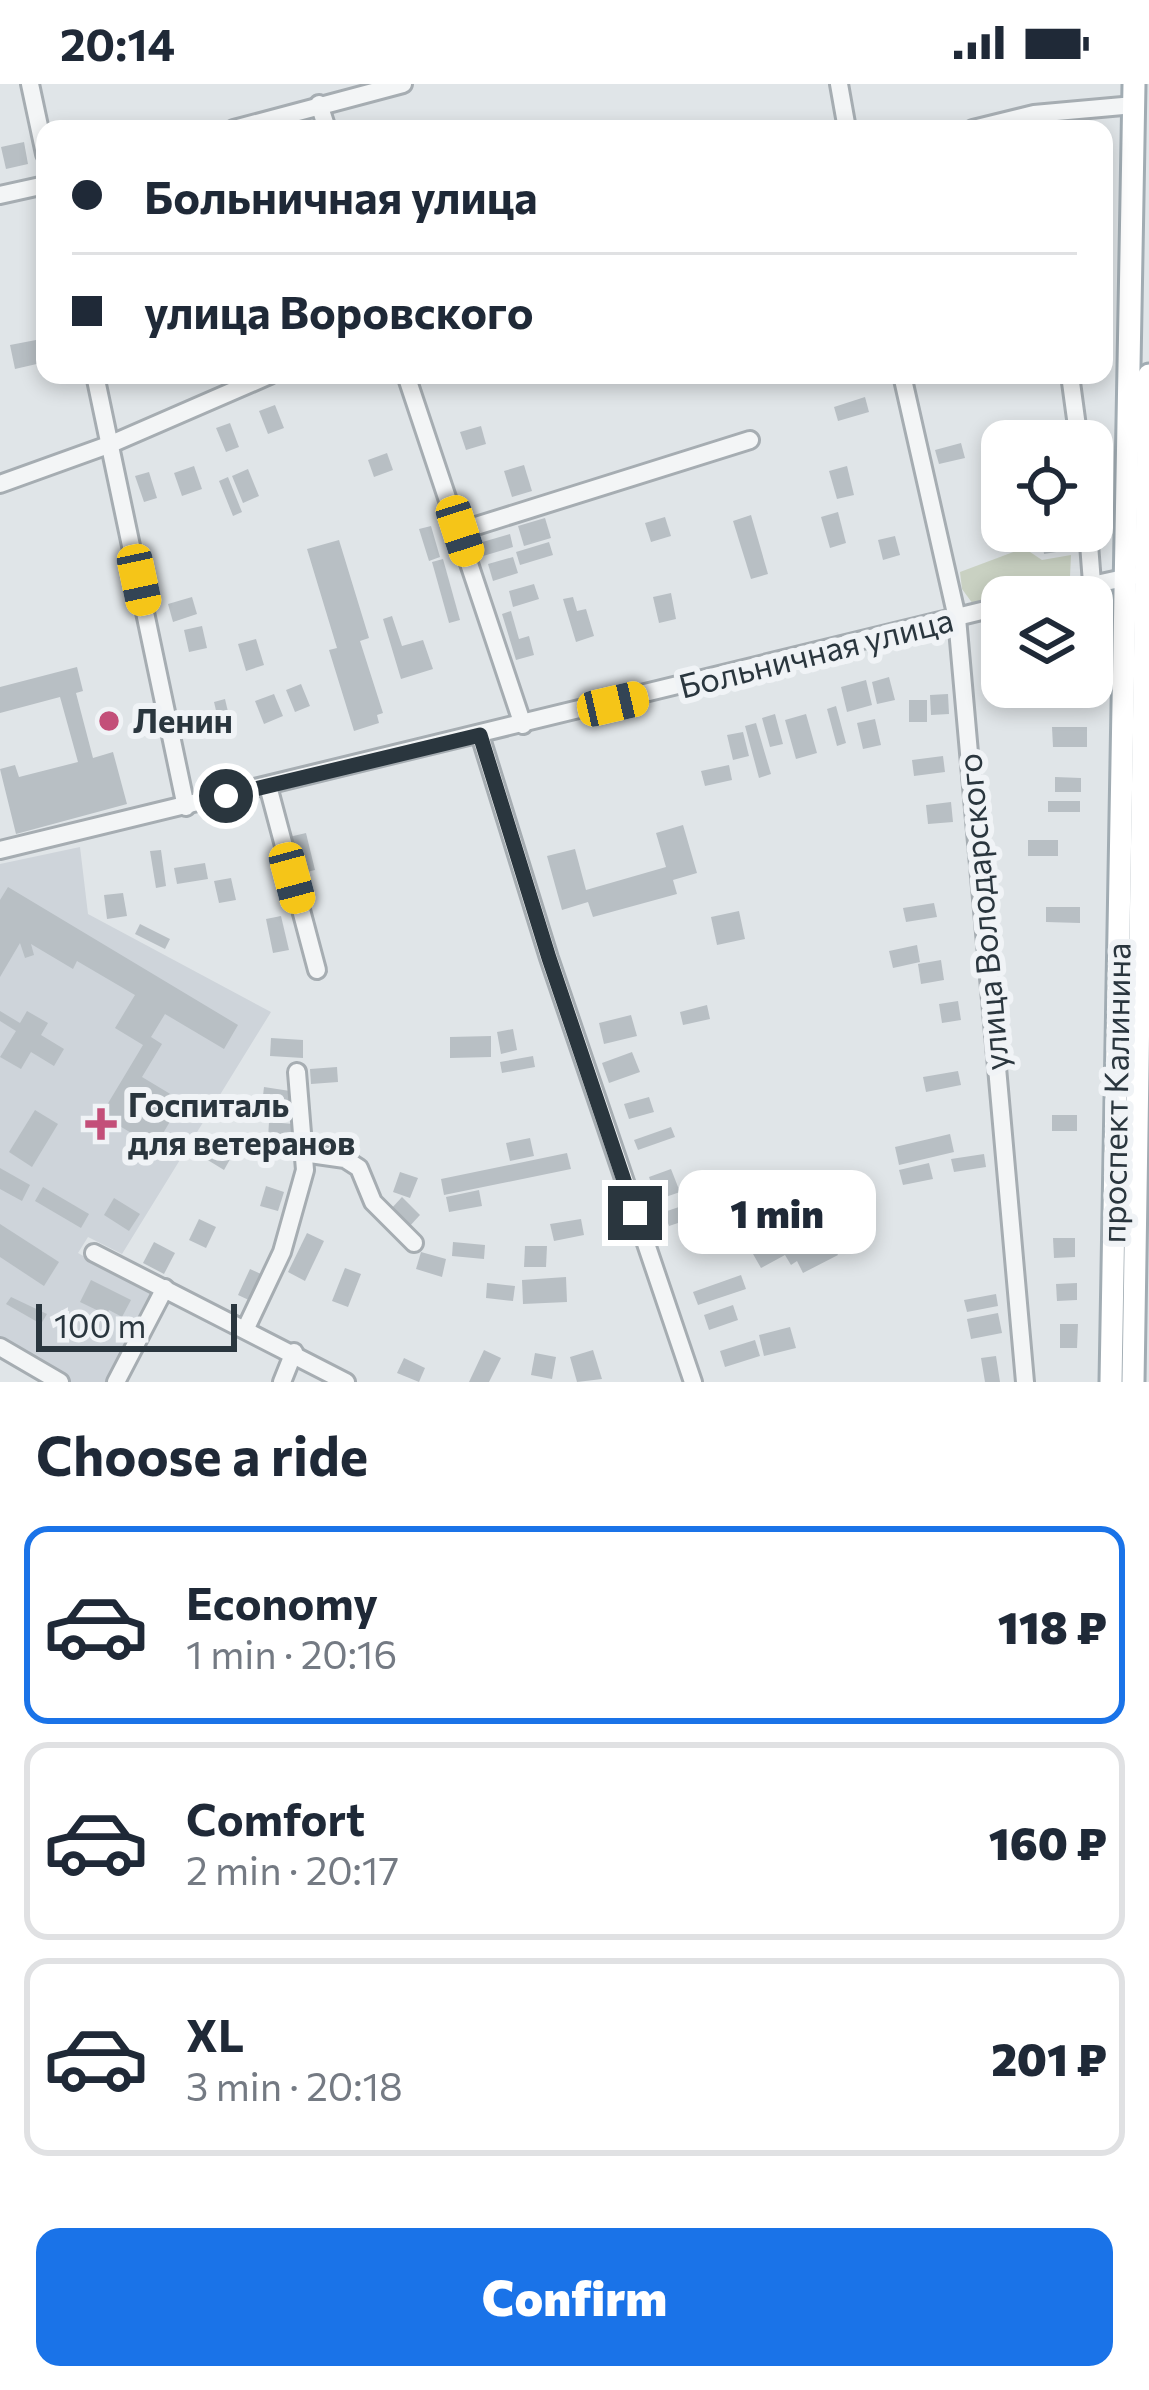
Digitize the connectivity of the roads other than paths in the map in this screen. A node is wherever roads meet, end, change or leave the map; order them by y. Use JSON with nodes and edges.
{"nodes":[{"id":1,"x":30,"y":84,"type":"edge"},
{"id":2,"x":403,"y":84,"type":"edge"},
{"id":3,"x":838,"y":84,"type":"edge"},
{"id":4,"x":1134,"y":94,"type":"edge"},
{"id":5,"x":320,"y":104,"type":"junction"},
{"id":6,"x":38,"y":120,"type":"edge"},
{"id":7,"x":265,"y":120,"type":"edge"},
{"id":8,"x":324,"y":120,"type":"edge"},
{"id":9,"x":845,"y":120,"type":"edge"},
{"id":10,"x":1039,"y":120,"type":"edge"},
{"id":11,"x":36,"y":187,"type":"edge"},
{"id":12,"x":0,"y":195,"type":"edge"},
{"id":13,"x":1149,"y":375,"type":"edge"},
{"id":14,"x":97,"y":384,"type":"edge"},
{"id":15,"x":249,"y":384,"type":"edge"},
{"id":16,"x":409,"y":384,"type":"edge"},
{"id":17,"x":904,"y":384,"type":"edge"},
{"id":18,"x":1071,"y":384,"type":"edge"},
{"id":19,"x":1076,"y":420,"type":"edge"},
{"id":20,"x":750,"y":440,"type":"dead end"},
{"id":21,"x":110,"y":444,"type":"junction"},
{"id":22,"x":0,"y":484,"type":"edge"},
{"id":23,"x":1148,"y":506,"type":"edge"},
{"id":24,"x":460,"y":531,"type":"junction"},
{"id":25,"x":1134,"y":576,"type":"junction"},
{"id":26,"x":1113,"y":580,"type":"edge"},
{"id":27,"x":981,"y":611,"type":"edge"},
{"id":28,"x":957,"y":617,"type":"junction"},
{"id":29,"x":523,"y":725,"type":"junction"},
{"id":30,"x":480,"y":735,"type":"junction"},
{"id":31,"x":1146,"y":781,"type":"edge"},
{"id":32,"x":268,"y":786,"type":"junction"},
{"id":33,"x":185,"y":807,"type":"junction"},
{"id":34,"x":0,"y":850,"type":"edge"},
{"id":35,"x":317,"y":970,"type":"dead end"},
{"id":36,"x":297,"y":1072,"type":"dead end"},
{"id":37,"x":1143,"y":1105,"type":"edge"},
{"id":38,"x":303,"y":1153,"type":"junction"},
{"id":39,"x":414,"y":1243,"type":"dead end"},
{"id":40,"x":94,"y":1253,"type":"dead end"},
{"id":41,"x":165,"y":1288,"type":"junction"},
{"id":42,"x":246,"y":1328,"type":"junction"},
{"id":43,"x":0,"y":1347,"type":"edge"},
{"id":44,"x":294,"y":1352,"type":"junction"},
{"id":45,"x":60,"y":1382,"type":"edge"},
{"id":46,"x":116,"y":1382,"type":"edge"},
{"id":47,"x":282,"y":1382,"type":"edge"},
{"id":48,"x":346,"y":1382,"type":"edge"},
{"id":49,"x":693,"y":1382,"type":"edge"},
{"id":50,"x":1025,"y":1382,"type":"edge"},
{"id":51,"x":1111,"y":1382,"type":"edge"},
{"id":52,"x":1133,"y":1382,"type":"edge"}],
"edges":[{"from":1,"to":6,"type":"street"},
{"from":2,"to":5,"type":"street"},
{"from":3,"to":9,"type":"street"},
{"from":4,"to":10,"type":"street"},
{"from":4,"to":25,"type":"main road","name":"проспект Калинина"},
{"from":5,"to":7,"type":"street"},
{"from":5,"to":8,"type":"street"},
{"from":11,"to":12,"type":"street"},
{"from":13,"to":23,"type":"main road","name":"проспект Калинина"},
{"from":14,"to":21,"type":"street"},
{"from":15,"to":21,"type":"street"},
{"from":16,"to":24,"type":"street"},
{"from":17,"to":28,"type":"street","name":"улица Володарского"},
{"from":18,"to":19,"type":"street"},
{"from":20,"to":24,"type":"street"},
{"from":21,"to":22,"type":"street"},
{"from":21,"to":33,"type":"street"},
{"from":23,"to":25,"type":"main road","name":"проспект Калинина"},
{"from":24,"to":29,"type":"street"},
{"from":25,"to":26,"type":"street"},
{"from":25,"to":31,"type":"main road","name":"проспект Калинина"},
{"from":25,"to":51,"type":"main road","name":"проспект Калинина"},
{"from":27,"to":28,"type":"street","name":"Больничная улица"},
{"from":28,"to":29,"type":"street","name":"Больничная улица"},
{"from":28,"to":50,"type":"street","name":"улица Володарского"},
{"from":29,"to":30,"type":"street","name":"Больничная улица"},
{"from":30,"to":32,"type":"street","name":"Больничная улица"},
{"from":30,"to":49,"type":"street"},
{"from":31,"to":37,"type":"main road","name":"проспект Калинина"},
{"from":32,"to":33,"type":"street","name":"Больничная улица"},
{"from":32,"to":35,"type":"street"},
{"from":33,"to":34,"type":"street","name":"Больничная улица"},
{"from":36,"to":38,"type":"street"},
{"from":37,"to":52,"type":"main road","name":"проспект Калинина"},
{"from":38,"to":39,"type":"street"},
{"from":38,"to":42,"type":"street"},
{"from":40,"to":41,"type":"street"},
{"from":41,"to":42,"type":"street"},
{"from":41,"to":46,"type":"street"},
{"from":42,"to":44,"type":"street"},
{"from":43,"to":45,"type":"street"},
{"from":44,"to":47,"type":"street"},
{"from":44,"to":48,"type":"street"}]}
